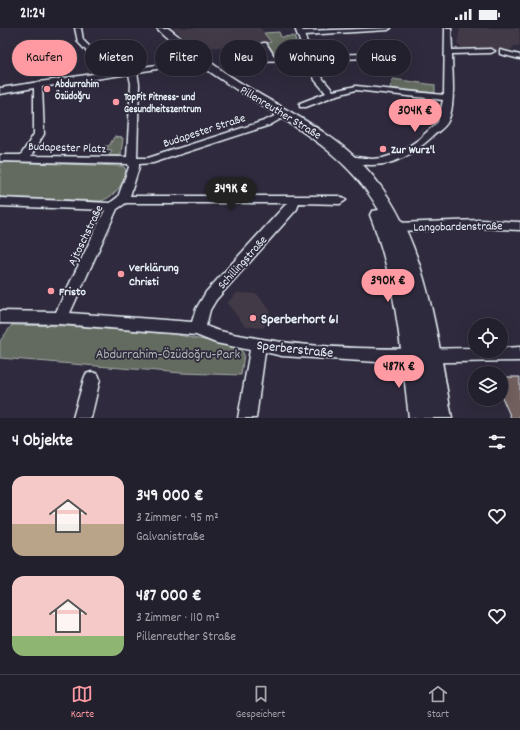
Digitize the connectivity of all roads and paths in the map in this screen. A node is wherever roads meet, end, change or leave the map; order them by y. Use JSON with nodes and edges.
{"nodes":[{"id":1,"x":78,"y":28,"type":"edge"},
{"id":2,"x":153,"y":28,"type":"edge"},
{"id":3,"x":162,"y":28,"type":"edge"},
{"id":4,"x":388,"y":28,"type":"edge"},
{"id":5,"x":448,"y":28,"type":"edge"},
{"id":6,"x":300,"y":30,"type":"edge"},
{"id":7,"x":303,"y":40,"type":"edge"},
{"id":8,"x":85,"y":46,"type":"edge"},
{"id":9,"x":267,"y":51,"type":"edge"},
{"id":10,"x":491,"y":51,"type":"dead end"},
{"id":11,"x":446,"y":52,"type":"junction"},
{"id":12,"x":503,"y":52,"type":"dead end"},
{"id":13,"x":520,"y":56,"type":"edge"},
{"id":14,"x":267,"y":58,"type":"edge"},
{"id":15,"x":272,"y":58,"type":"junction"},
{"id":16,"x":275,"y":58,"type":"edge"},
{"id":17,"x":100,"y":76,"type":"edge"},
{"id":18,"x":133,"y":76,"type":"edge"},
{"id":19,"x":317,"y":76,"type":"edge"},
{"id":20,"x":38,"y":86,"type":"junction"},
{"id":21,"x":0,"y":91,"type":"edge"},
{"id":22,"x":331,"y":94,"type":"junction"},
{"id":23,"x":447,"y":98,"type":"junction"},
{"id":24,"x":303,"y":105,"type":"dead end"},
{"id":25,"x":281,"y":116,"type":"junction"},
{"id":26,"x":0,"y":158,"type":"edge"},
{"id":27,"x":24,"y":158,"type":"junction"},
{"id":28,"x":348,"y":159,"type":"junction"},
{"id":29,"x":133,"y":162,"type":"junction"},
{"id":30,"x":123,"y":198,"type":"junction"},
{"id":31,"x":293,"y":200,"type":"junction"},
{"id":32,"x":340,"y":200,"type":"dead end"},
{"id":33,"x":0,"y":202,"type":"edge"},
{"id":34,"x":112,"y":207,"type":"junction"},
{"id":35,"x":520,"y":226,"type":"edge"},
{"id":36,"x":396,"y":227,"type":"junction"},
{"id":37,"x":60,"y":318,"type":"junction"},
{"id":38,"x":1,"y":319,"type":"edge"},
{"id":39,"x":198,"y":329,"type":"junction"},
{"id":40,"x":258,"y":346,"type":"junction"},
{"id":41,"x":420,"y":354,"type":"junction"},
{"id":42,"x":520,"y":354,"type":"edge"},
{"id":43,"x":92,"y":379,"type":"dead end"},
{"id":44,"x":82,"y":418,"type":"edge"},
{"id":45,"x":247,"y":418,"type":"edge"},
{"id":46,"x":421,"y":418,"type":"edge"},
{"id":47,"x":440,"y":418,"type":"edge"}],
"edges":[{"from":1,"to":8,"type":"street"},
{"from":2,"to":25,"type":"main road","name":"Pillenreuther Straße"},
{"from":3,"to":28,"type":"main road","name":"Pillenreuther Straße"},
{"from":4,"to":6,"type":"street"},
{"from":5,"to":11,"type":"street"},
{"from":6,"to":7,"type":"street"},
{"from":9,"to":15,"type":"street"},
{"from":10,"to":11,"type":"street"},
{"from":11,"to":23,"type":"street"},
{"from":12,"to":13,"type":"street"},
{"from":14,"to":15,"type":"street"},
{"from":15,"to":16,"type":"street"},
{"from":17,"to":20,"type":"street"},
{"from":18,"to":29,"type":"street"},
{"from":19,"to":22,"type":"street"},
{"from":20,"to":21,"type":"street"},
{"from":20,"to":27,"type":"street"},
{"from":22,"to":23,"type":"street"},
{"from":22,"to":24,"type":"street"},
{"from":23,"to":28,"type":"street"},
{"from":25,"to":29,"type":"street","name":"Budapester Straße"},
{"from":25,"to":41,"type":"main road","name":"Pillenreuther Straße"},
{"from":26,"to":27,"type":"street","name":"Budapester Platz"},
{"from":27,"to":29,"type":"street","name":"Budapester Platz"},
{"from":28,"to":36,"type":"main road","name":"Pillenreuther Straße"},
{"from":29,"to":30,"type":"street"},
{"from":30,"to":31,"type":"street"},
{"from":30,"to":34,"type":"street","name":"Ajtoschstraße"},
{"from":31,"to":32,"type":"street"},
{"from":31,"to":39,"type":"street","name":"Schillingstraße"},
{"from":33,"to":34,"type":"street"},
{"from":34,"to":37,"type":"street","name":"Ajtoschstraße"},
{"from":35,"to":36,"type":"street","name":"Langobardenstraße"},
{"from":36,"to":41,"type":"main road","name":"Pillenreuther Straße"},
{"from":37,"to":38,"type":"street","name":"Sperberstraße"},
{"from":37,"to":39,"type":"street","name":"Sperberstraße"},
{"from":39,"to":40,"type":"street","name":"Sperberstraße"},
{"from":40,"to":41,"type":"street","name":"Sperberstraße"},
{"from":40,"to":45,"type":"street"},
{"from":41,"to":42,"type":"street","name":"Sperberstraße"},
{"from":41,"to":46,"type":"main road","name":"Pillenreuther Straße"},
{"from":41,"to":47,"type":"main road","name":"Pillenreuther Straße"},
{"from":43,"to":44,"type":"street"}]}
